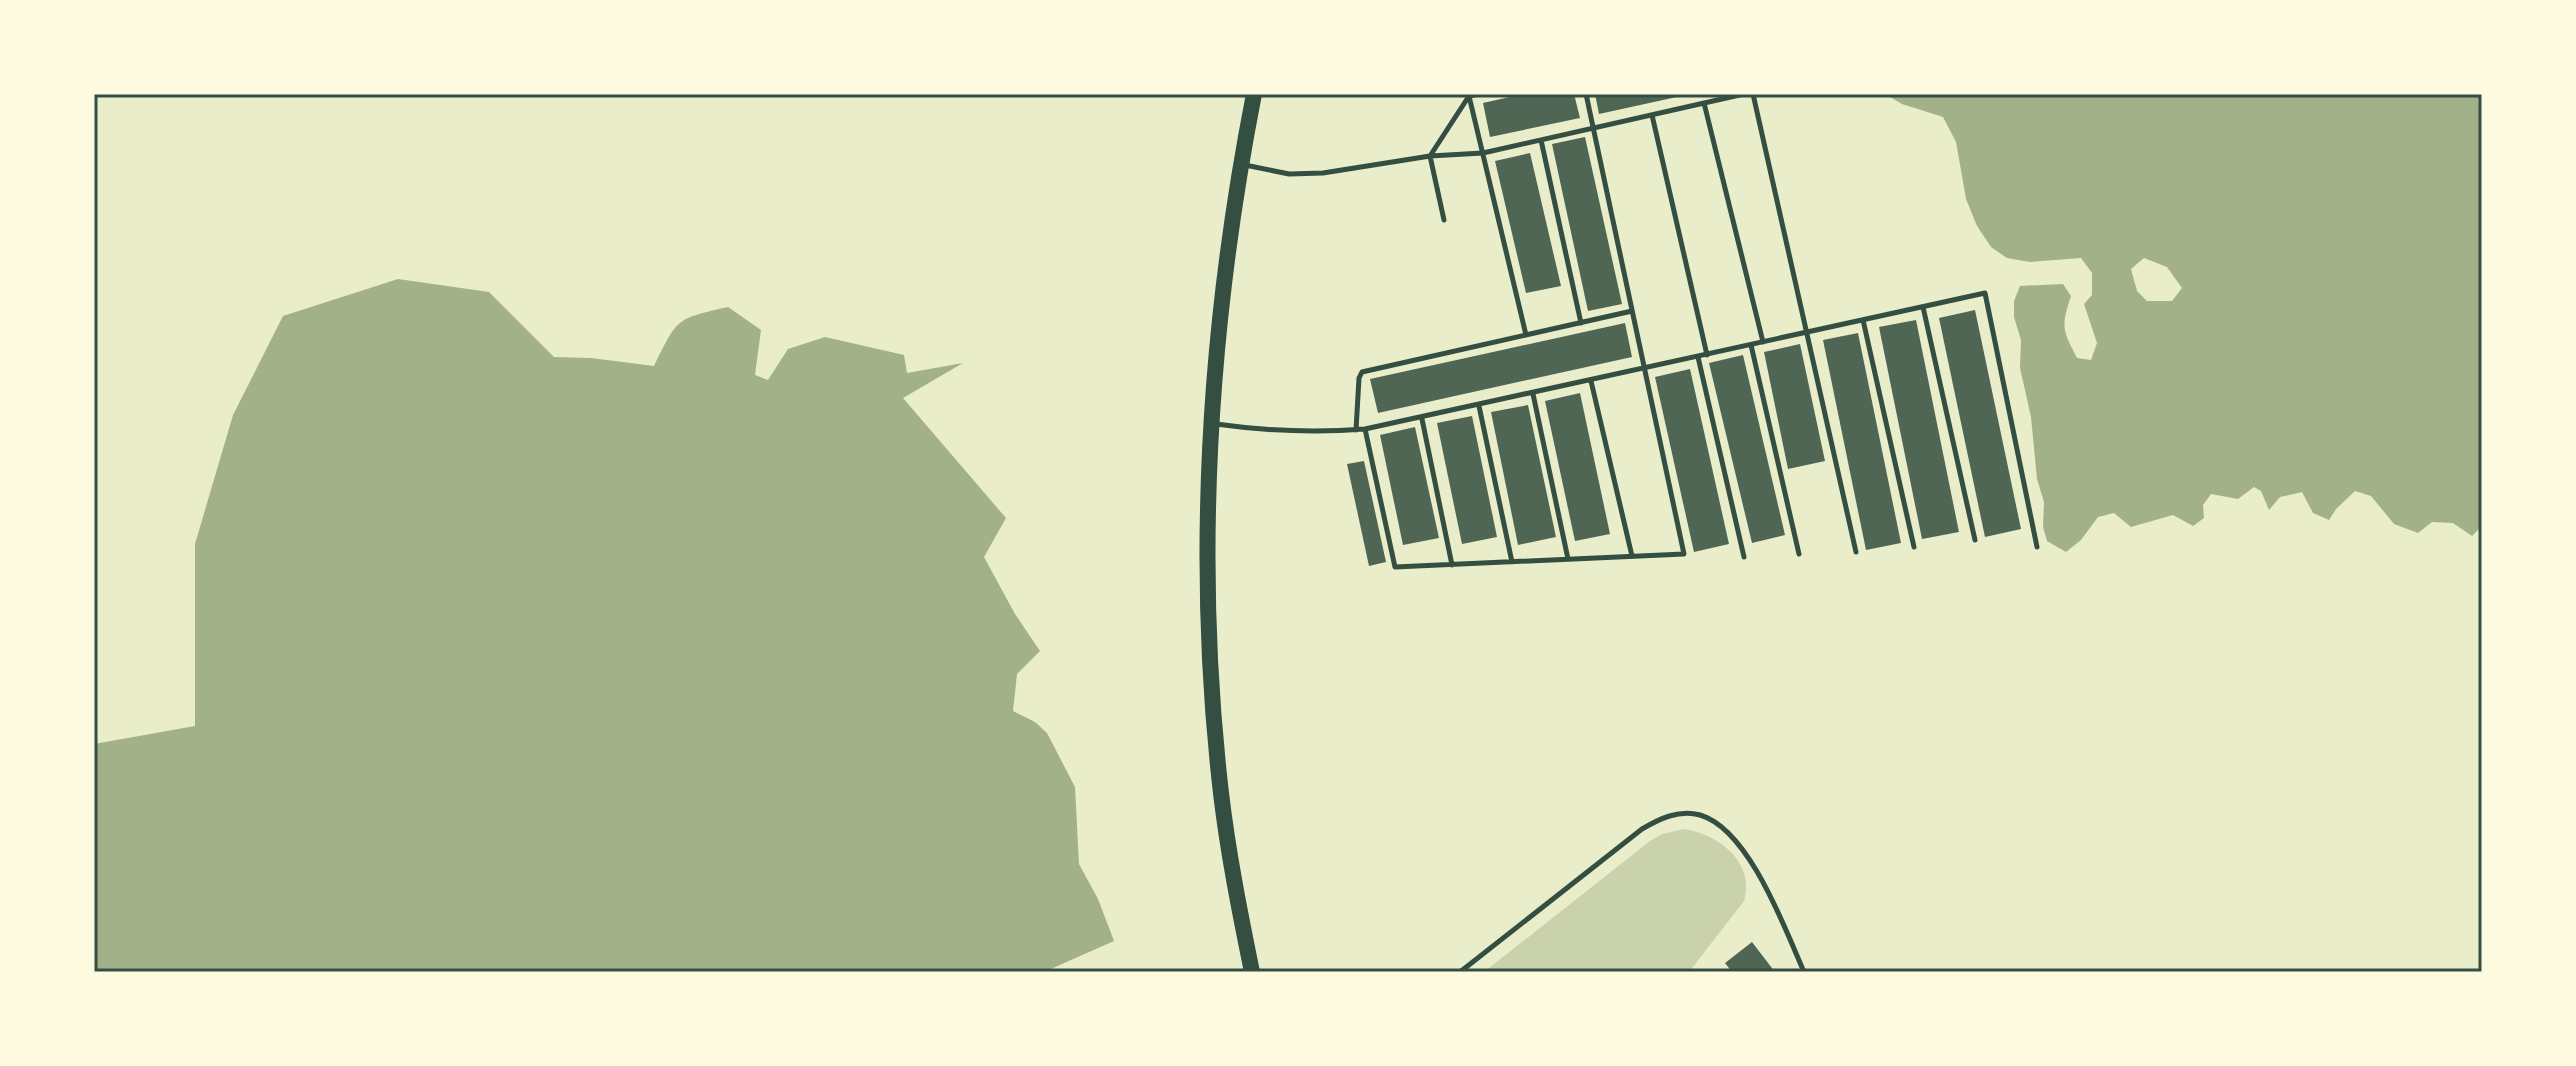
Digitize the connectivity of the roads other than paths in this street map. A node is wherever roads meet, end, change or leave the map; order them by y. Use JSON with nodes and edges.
{"nodes":[{"id":1,"x":1254,"y":94,"type":"edge"},
{"id":2,"x":1479,"y":94,"type":"edge"},
{"id":3,"x":1586,"y":94,"type":"edge"},
{"id":4,"x":1744,"y":94,"type":"edge"},
{"id":5,"x":1753,"y":94,"type":"edge"},
{"id":6,"x":1469,"y":96,"type":"junction"},
{"id":7,"x":1704,"y":103,"type":"junction"},
{"id":8,"x":1652,"y":115,"type":"junction"},
{"id":9,"x":1593,"y":128,"type":"junction"},
{"id":10,"x":1541,"y":140,"type":"junction"},
{"id":11,"x":1483,"y":153,"type":"junction"},
{"id":12,"x":1430,"y":156,"type":"junction"},
{"id":13,"x":1240,"y":165,"type":"junction"},
{"id":14,"x":1444,"y":220,"type":"dead end"},
{"id":15,"x":1923,"y":307,"type":"junction"},
{"id":16,"x":1632,"y":311,"type":"junction"},
{"id":17,"x":1863,"y":320,"type":"junction"},
{"id":18,"x":1581,"y":323,"type":"junction"},
{"id":19,"x":1807,"y":333,"type":"junction"},
{"id":20,"x":1526,"y":335,"type":"junction"},
{"id":21,"x":1763,"y":342,"type":"junction"},
{"id":22,"x":1751,"y":345,"type":"junction"},
{"id":23,"x":1707,"y":355,"type":"junction"},
{"id":24,"x":1698,"y":357,"type":"junction"},
{"id":25,"x":1645,"y":369,"type":"junction"},
{"id":26,"x":1591,"y":381,"type":"junction"},
{"id":27,"x":1533,"y":394,"type":"junction"},
{"id":28,"x":1479,"y":406,"type":"junction"},
{"id":29,"x":1422,"y":419,"type":"junction"},
{"id":30,"x":1211,"y":423,"type":"junction"},
{"id":31,"x":1365,"y":429,"type":"junction"},
{"id":32,"x":1356,"y":430,"type":"junction"},
{"id":33,"x":1975,"y":540,"type":"dead end"},
{"id":34,"x":1914,"y":547,"type":"dead end"},
{"id":35,"x":2037,"y":547,"type":"dead end"},
{"id":36,"x":1856,"y":552,"type":"dead end"},
{"id":37,"x":1799,"y":554,"type":"dead end"},
{"id":38,"x":1632,"y":556,"type":"junction"},
{"id":39,"x":1744,"y":557,"type":"dead end"},
{"id":40,"x":1568,"y":559,"type":"junction"},
{"id":41,"x":1512,"y":562,"type":"junction"},
{"id":42,"x":1452,"y":565,"type":"junction"},
{"id":43,"x":1252,"y":972,"type":"edge"},
{"id":44,"x":1460,"y":972,"type":"edge"},
{"id":45,"x":1804,"y":972,"type":"edge"}],
"edges":[{"from":1,"to":13,"type":"main road"},
{"from":2,"to":6,"type":"lane"},
{"from":3,"to":9,"type":"lane"},
{"from":4,"to":7,"type":"lane"},
{"from":5,"to":19,"type":"lane"},
{"from":6,"to":11,"type":"lane"},
{"from":6,"to":12,"type":"lane"},
{"from":7,"to":8,"type":"lane"},
{"from":7,"to":21,"type":"lane"},
{"from":8,"to":9,"type":"lane"},
{"from":8,"to":23,"type":"lane"},
{"from":9,"to":10,"type":"lane"},
{"from":9,"to":16,"type":"lane"},
{"from":10,"to":11,"type":"lane"},
{"from":10,"to":18,"type":"lane"},
{"from":11,"to":12,"type":"lane"},
{"from":11,"to":20,"type":"lane"},
{"from":12,"to":13,"type":"lane"},
{"from":12,"to":14,"type":"lane"},
{"from":13,"to":30,"type":"main road"},
{"from":15,"to":17,"type":"lane"},
{"from":15,"to":33,"type":"lane"},
{"from":15,"to":35,"type":"lane"},
{"from":16,"to":18,"type":"lane"},
{"from":16,"to":25,"type":"lane"},
{"from":17,"to":19,"type":"lane"},
{"from":17,"to":34,"type":"lane"},
{"from":18,"to":20,"type":"lane"},
{"from":19,"to":21,"type":"lane"},
{"from":19,"to":36,"type":"lane"},
{"from":20,"to":32,"type":"lane"},
{"from":21,"to":22,"type":"lane"},
{"from":22,"to":23,"type":"lane"},
{"from":22,"to":37,"type":"lane"},
{"from":23,"to":24,"type":"lane"},
{"from":24,"to":25,"type":"lane"},
{"from":24,"to":39,"type":"lane"},
{"from":25,"to":26,"type":"lane"},
{"from":25,"to":38,"type":"lane"},
{"from":26,"to":27,"type":"lane"},
{"from":26,"to":38,"type":"lane"},
{"from":27,"to":28,"type":"lane"},
{"from":27,"to":40,"type":"lane"},
{"from":28,"to":29,"type":"lane"},
{"from":28,"to":41,"type":"lane"},
{"from":29,"to":31,"type":"lane"},
{"from":29,"to":42,"type":"lane"},
{"from":30,"to":32,"type":"lane"},
{"from":30,"to":43,"type":"main road"},
{"from":31,"to":32,"type":"lane"},
{"from":31,"to":42,"type":"lane"},
{"from":38,"to":40,"type":"lane"},
{"from":40,"to":41,"type":"lane"},
{"from":41,"to":42,"type":"lane"},
{"from":44,"to":45,"type":"lane"}]}
